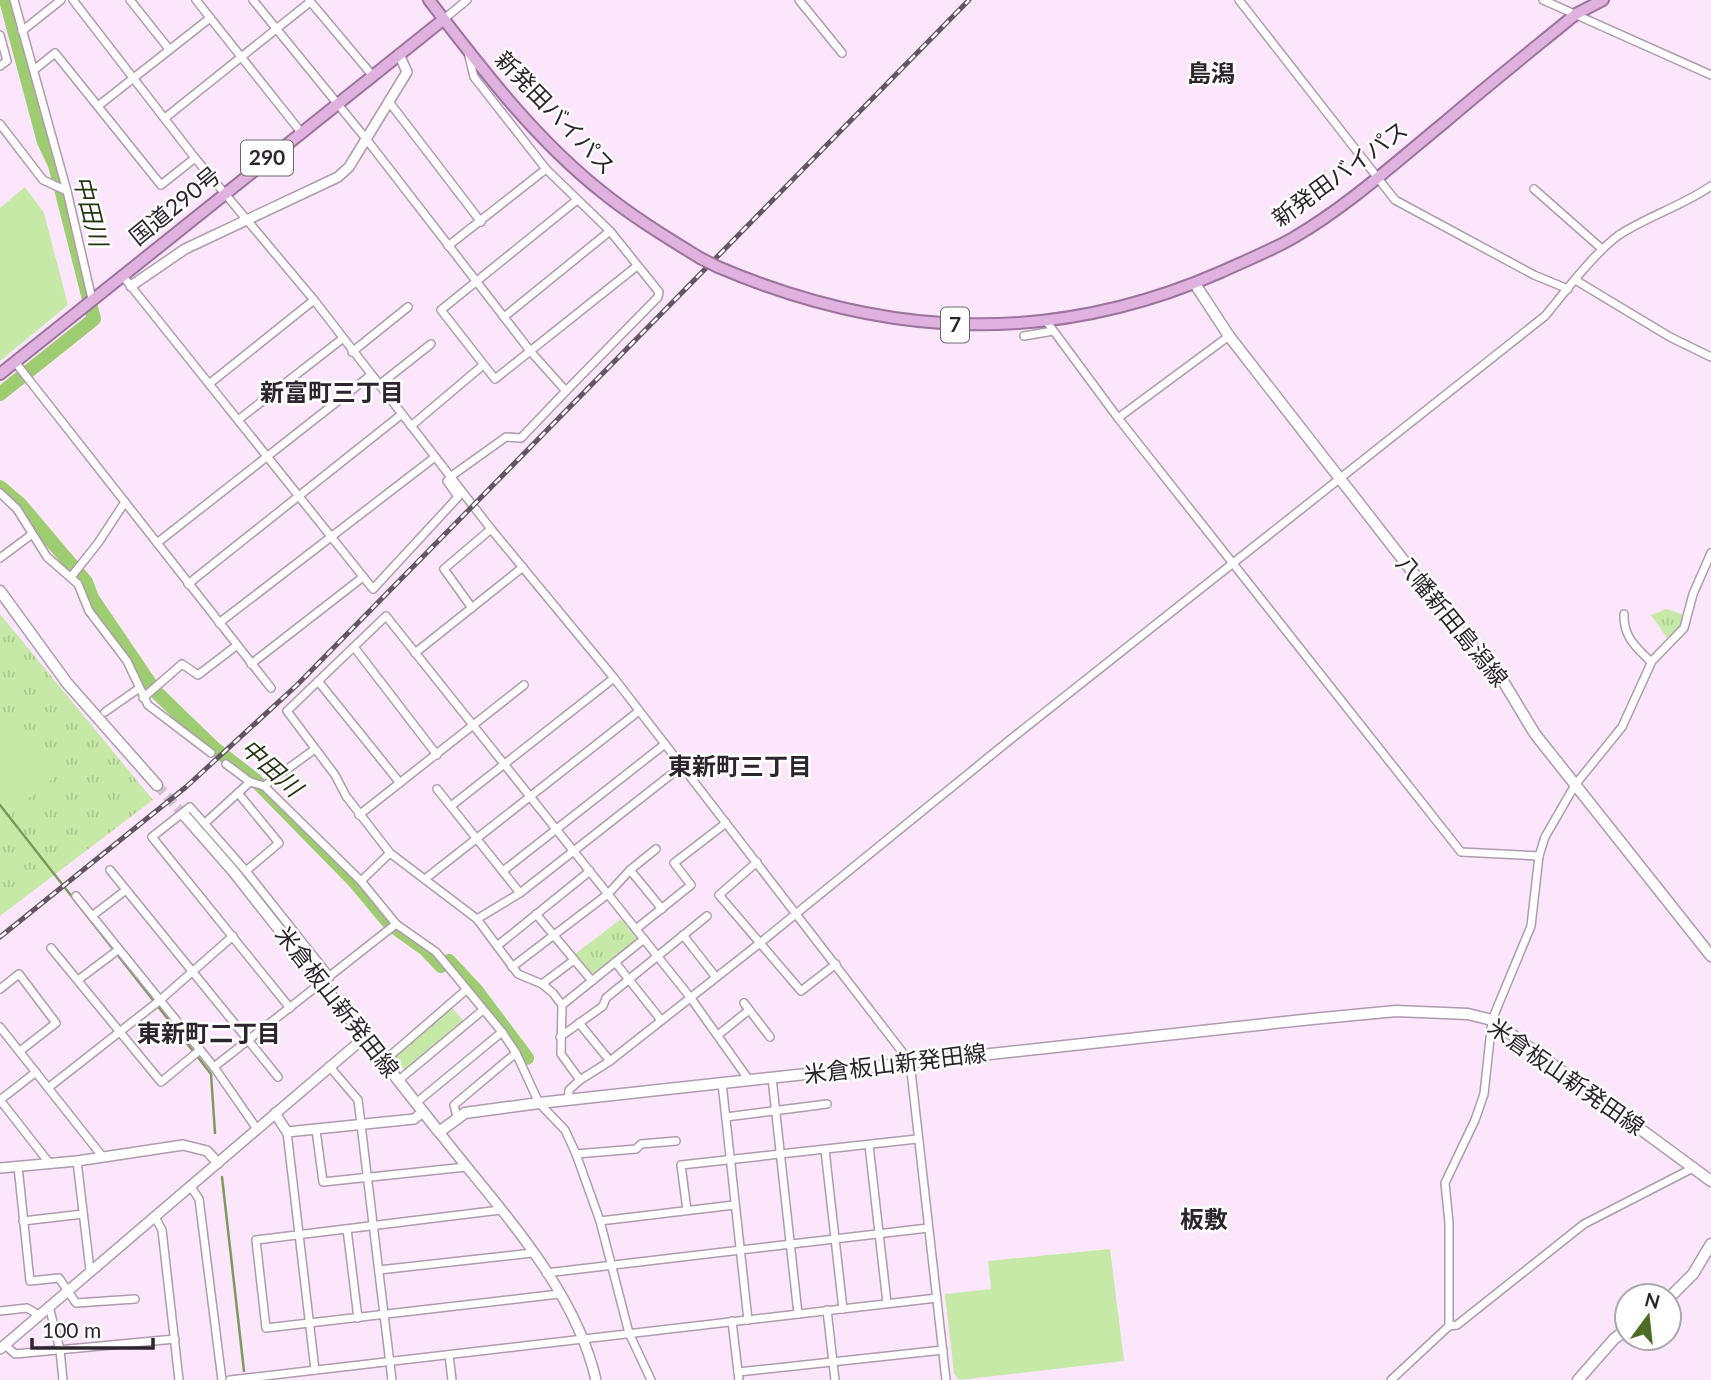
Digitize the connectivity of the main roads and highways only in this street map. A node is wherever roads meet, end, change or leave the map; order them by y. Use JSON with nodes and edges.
{"nodes":[{"id":1,"x":429,"y":0,"type":"edge"},
{"id":2,"x":1603,"y":0,"type":"edge"},
{"id":3,"x":444,"y":19,"type":"junction"},
{"id":4,"x":1195,"y":284,"type":"junction"},
{"id":5,"x":0,"y":374,"type":"edge"},
{"id":6,"x":0,"y":591,"type":"edge"},
{"id":7,"x":157,"y":785,"type":"tunnel mouth"},
{"id":8,"x":184,"y":815,"type":"tunnel mouth"},
{"id":9,"x":1711,"y":956,"type":"edge"},
{"id":10,"x":1711,"y":1181,"type":"edge"},
{"id":11,"x":1711,"y":1244,"type":"edge"},
{"id":12,"x":1683,"y":1284,"type":"edge"},
{"id":13,"x":1613,"y":1340,"type":"edge"},
{"id":14,"x":1578,"y":1380,"type":"edge"}],
"edges":[{"from":1,"to":3,"type":"highway","name":"新発田バイパス","number":"7"},
{"from":2,"to":4,"type":"highway","name":"新発田バイパス","number":"7"},
{"from":3,"to":4,"type":"highway","name":"新発田バイパス","number":"7","bridge":true},
{"from":3,"to":5,"type":"highway","name":"国道290号","number":"290"},
{"from":4,"to":9,"type":"main road","name":"八幡新田島潟線"},
{"from":6,"to":7,"type":"main road"},
{"from":8,"to":10,"type":"main road","name":"米倉板山新発田線"},
{"from":11,"to":12,"type":"main road"},
{"from":13,"to":14,"type":"main road"}]}
